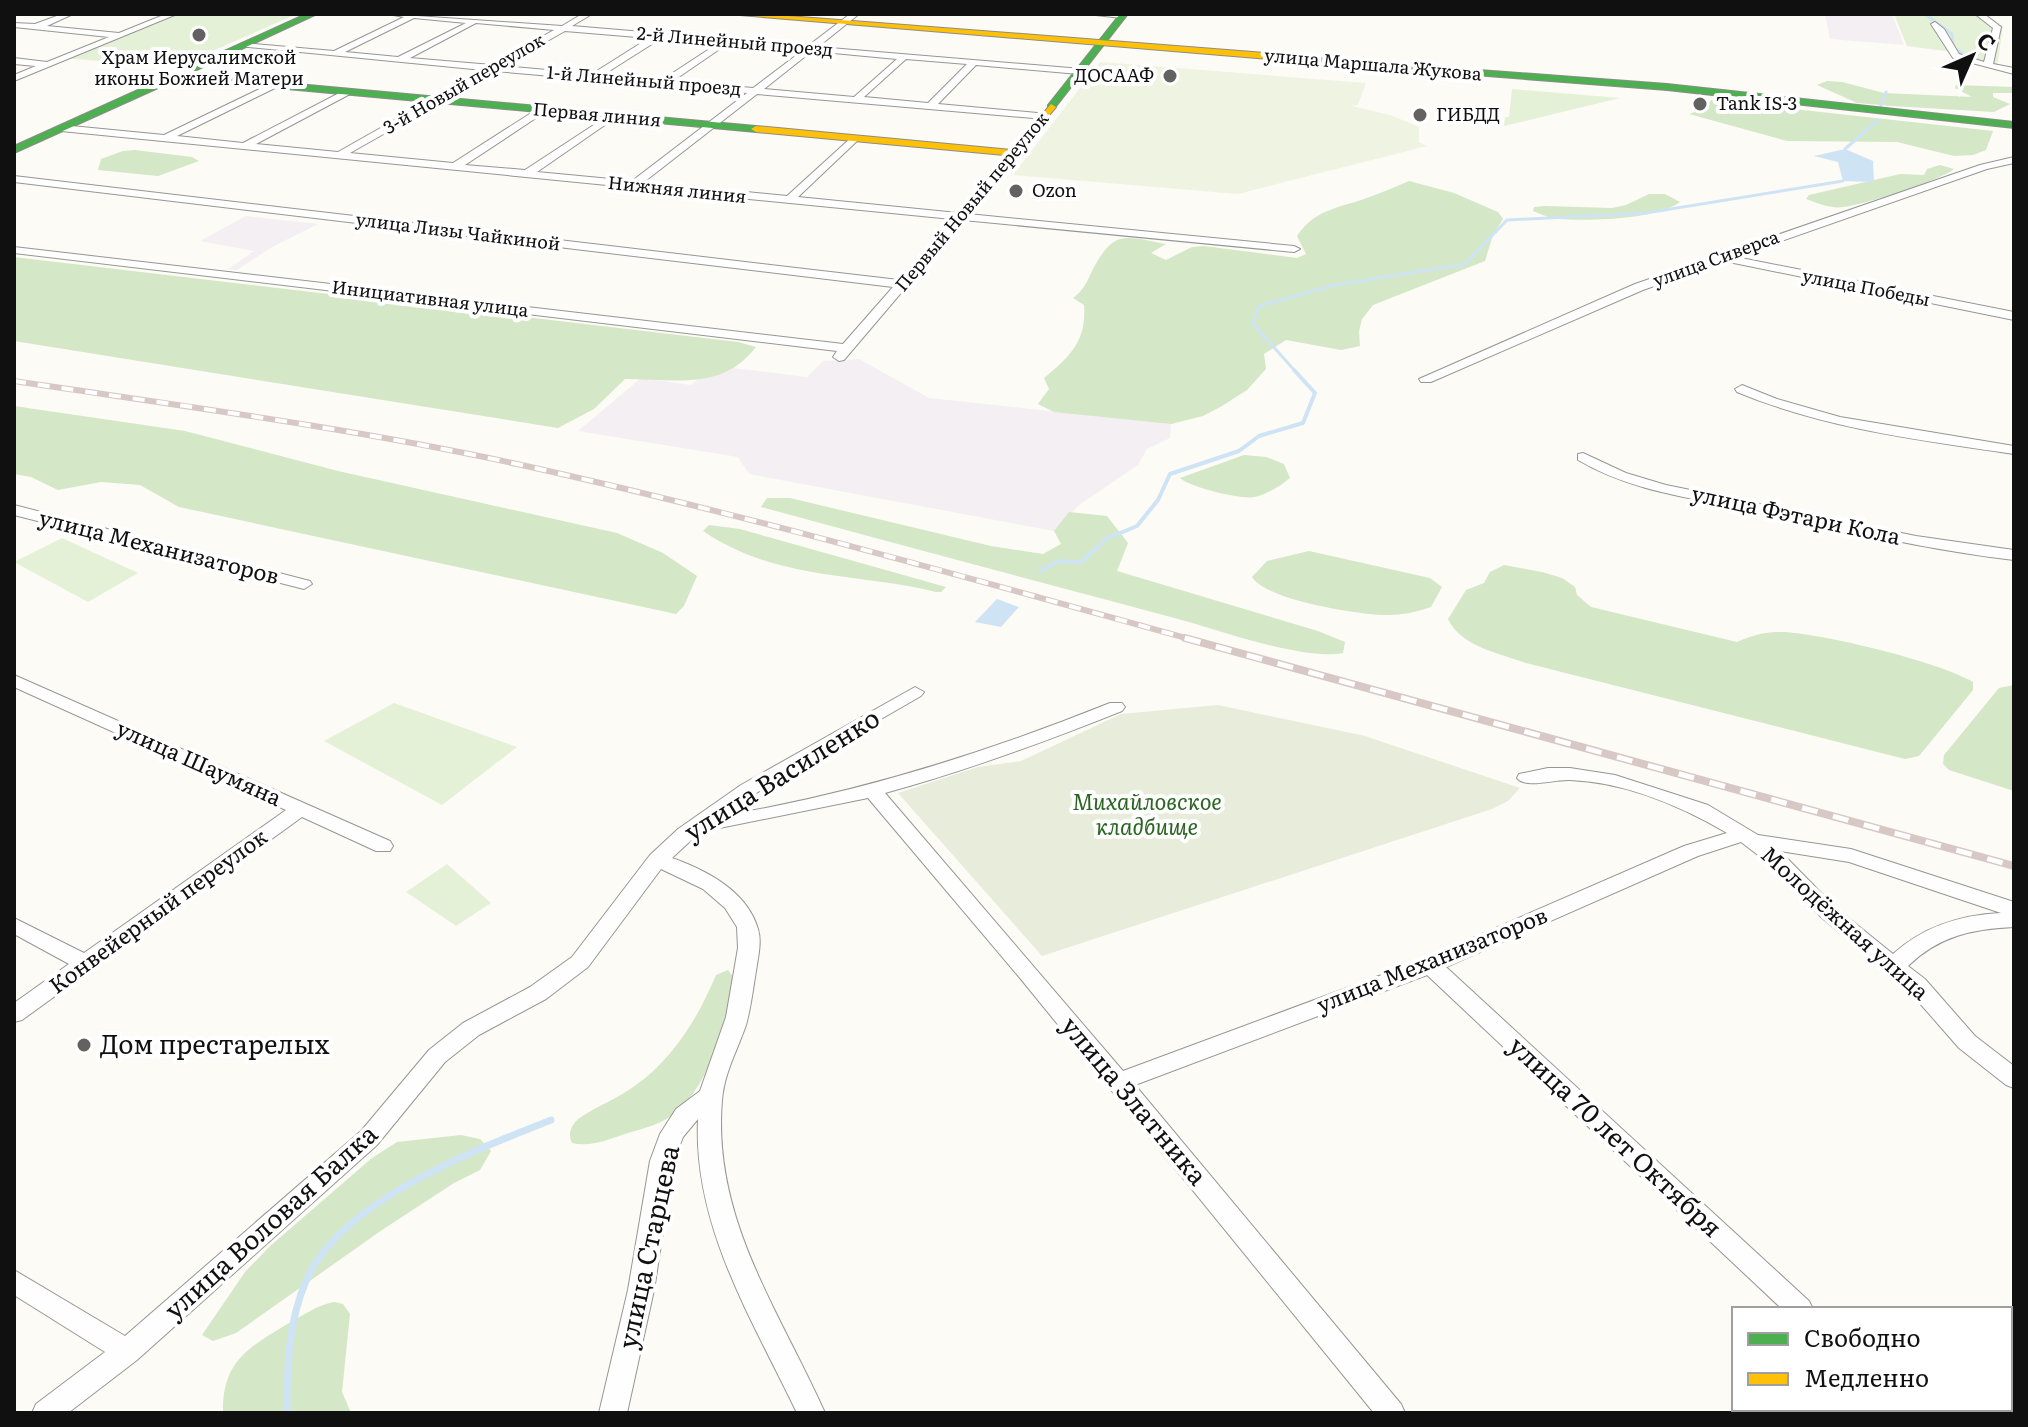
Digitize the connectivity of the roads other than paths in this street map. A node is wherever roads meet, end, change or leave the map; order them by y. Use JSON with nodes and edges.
{"nodes":[{"id":1,"x":69,"y":14,"type":"edge"},
{"id":2,"x":173,"y":14,"type":"edge"},
{"id":3,"x":297,"y":14,"type":"edge"},
{"id":4,"x":313,"y":14,"type":"edge"},
{"id":5,"x":392,"y":14,"type":"edge"},
{"id":6,"x":588,"y":14,"type":"edge"},
{"id":7,"x":731,"y":14,"type":"edge"},
{"id":8,"x":1091,"y":14,"type":"edge"},
{"id":9,"x":1979,"y":14,"type":"edge"},
{"id":10,"x":1123,"y":15,"type":"edge"},
{"id":11,"x":414,"y":16,"type":"edge"},
{"id":12,"x":849,"y":18,"type":"edge"},
{"id":13,"x":475,"y":21,"type":"junction"},
{"id":14,"x":1935,"y":24,"type":"dead end"},
{"id":15,"x":14,"y":25,"type":"edge"},
{"id":16,"x":35,"y":27,"type":"junction"},
{"id":17,"x":563,"y":28,"type":"junction"},
{"id":18,"x":121,"y":35,"type":"junction"},
{"id":19,"x":658,"y":36,"type":"junction"},
{"id":20,"x":725,"y":42,"type":"junction"},
{"id":21,"x":1098,"y":45,"type":"junction"},
{"id":22,"x":242,"y":46,"type":"junction"},
{"id":23,"x":810,"y":49,"type":"junction"},
{"id":24,"x":334,"y":54,"type":"junction"},
{"id":25,"x":905,"y":56,"type":"junction"},
{"id":26,"x":399,"y":60,"type":"junction"},
{"id":27,"x":14,"y":61,"type":"edge"},
{"id":28,"x":974,"y":62,"type":"junction"},
{"id":29,"x":48,"y":65,"type":"junction"},
{"id":30,"x":1988,"y":65,"type":"junction"},
{"id":31,"x":494,"y":68,"type":"junction"},
{"id":32,"x":1079,"y":71,"type":"junction"},
{"id":33,"x":2014,"y":71,"type":"edge"},
{"id":34,"x":178,"y":76,"type":"junction"},
{"id":35,"x":595,"y":76,"type":"junction"},
{"id":36,"x":14,"y":78,"type":"edge"},
{"id":37,"x":665,"y":82,"type":"junction"},
{"id":38,"x":274,"y":85,"type":"junction"},
{"id":39,"x":756,"y":90,"type":"junction"},
{"id":40,"x":347,"y":92,"type":"junction"},
{"id":41,"x":857,"y":99,"type":"junction"},
{"id":42,"x":437,"y":100,"type":"junction"},
{"id":43,"x":930,"y":106,"type":"junction"},
{"id":44,"x":542,"y":110,"type":"junction"},
{"id":45,"x":612,"y":116,"type":"junction"},
{"id":46,"x":1045,"y":116,"type":"junction"},
{"id":47,"x":710,"y":126,"type":"junction"},
{"id":48,"x":61,"y":128,"type":"junction"},
{"id":49,"x":2014,"y":128,"type":"edge"},
{"id":50,"x":166,"y":138,"type":"junction"},
{"id":51,"x":853,"y":139,"type":"junction"},
{"id":52,"x":14,"y":140,"type":"edge"},
{"id":53,"x":245,"y":146,"type":"junction"},
{"id":54,"x":14,"y":150,"type":"edge"},
{"id":55,"x":1015,"y":153,"type":"junction"},
{"id":56,"x":340,"y":155,"type":"junction"},
{"id":57,"x":2014,"y":160,"type":"edge"},
{"id":58,"x":454,"y":167,"type":"junction"},
{"id":59,"x":527,"y":174,"type":"junction"},
{"id":60,"x":14,"y":179,"type":"edge"},
{"id":61,"x":633,"y":185,"type":"junction"},
{"id":62,"x":788,"y":201,"type":"junction"},
{"id":63,"x":959,"y":218,"type":"junction"},
{"id":64,"x":1294,"y":249,"type":"dead end"},
{"id":65,"x":14,"y":250,"type":"edge"},
{"id":66,"x":1719,"y":257,"type":"junction"},
{"id":67,"x":901,"y":284,"type":"junction"},
{"id":68,"x":2014,"y":316,"type":"edge"},
{"id":69,"x":843,"y":352,"type":"joint"},
{"id":70,"x":1426,"y":379,"type":"dead end"},
{"id":71,"x":1742,"y":389,"type":"dead end"},
{"id":72,"x":2014,"y":450,"type":"edge"},
{"id":73,"x":1583,"y":457,"type":"dead end"},
{"id":74,"x":14,"y":510,"type":"edge"},
{"id":75,"x":2014,"y":555,"type":"edge"},
{"id":76,"x":304,"y":584,"type":"dead end"},
{"id":77,"x":14,"y":680,"type":"edge"},
{"id":78,"x":915,"y":692,"type":"dead end"},
{"id":79,"x":1116,"y":707,"type":"dead end"},
{"id":80,"x":1526,"y":778,"type":"dead end"},
{"id":81,"x":874,"y":793,"type":"junction"},
{"id":82,"x":301,"y":809,"type":"junction"},
{"id":83,"x":694,"y":827,"type":"junction"},
{"id":84,"x":1748,"y":837,"type":"junction"},
{"id":85,"x":383,"y":846,"type":"dead end"},
{"id":86,"x":657,"y":860,"type":"junction"},
{"id":87,"x":2014,"y":910,"type":"edge"},
{"id":88,"x":2014,"y":920,"type":"edge"},
{"id":89,"x":14,"y":925,"type":"edge"},
{"id":90,"x":85,"y":963,"type":"junction"},
{"id":91,"x":1430,"y":965,"type":"junction"},
{"id":92,"x":1894,"y":966,"type":"junction"},
{"id":93,"x":14,"y":1014,"type":"edge"},
{"id":94,"x":2014,"y":1079,"type":"edge"},
{"id":95,"x":1118,"y":1082,"type":"junction"},
{"id":96,"x":710,"y":1096,"type":"junction"},
{"id":97,"x":14,"y":1281,"type":"edge"},
{"id":98,"x":1798,"y":1307,"type":"edge"},
{"id":99,"x":127,"y":1351,"type":"junction"},
{"id":100,"x":46,"y":1413,"type":"edge"},
{"id":101,"x":613,"y":1413,"type":"edge"},
{"id":102,"x":811,"y":1413,"type":"edge"},
{"id":103,"x":1391,"y":1413,"type":"edge"}],
"edges":[{"from":1,"to":16,"type":"street"},
{"from":2,"to":18,"type":"street"},
{"from":3,"to":52,"type":"main road"},
{"from":4,"to":22,"type":"main road"},
{"from":5,"to":11,"type":"street","name":"2-й Линейный проезд"},
{"from":6,"to":17,"type":"street","name":"3-й Новый переулок"},
{"from":7,"to":12,"type":"main road","name":"улица Маршала Жукова"},
{"from":8,"to":10,"type":"street"},
{"from":9,"to":30,"type":"street"},
{"from":10,"to":21,"type":"main road","name":"Первый Новый переулок"},
{"from":11,"to":13,"type":"street","name":"2-й Линейный проезд"},
{"from":11,"to":24,"type":"street"},
{"from":12,"to":21,"type":"main road","name":"улица Маршала Жукова"},
{"from":12,"to":23,"type":"street"},
{"from":13,"to":17,"type":"street","name":"2-й Линейный проезд"},
{"from":13,"to":26,"type":"street"},
{"from":14,"to":30,"type":"street"},
{"from":15,"to":16,"type":"street"},
{"from":16,"to":18,"type":"street"},
{"from":17,"to":19,"type":"street","name":"2-й Линейный проезд"},
{"from":17,"to":31,"type":"street","name":"3-й Новый переулок"},
{"from":18,"to":29,"type":"street"},
{"from":19,"to":20,"type":"street","name":"2-й Линейный проезд"},
{"from":19,"to":35,"type":"street"},
{"from":20,"to":23,"type":"street","name":"2-й Линейный проезд"},
{"from":20,"to":37,"type":"street"},
{"from":21,"to":32,"type":"main road","name":"Первый Новый переулок"},
{"from":21,"to":49,"type":"main road","name":"улица Маршала Жукова"},
{"from":22,"to":24,"type":"street","name":"1-й Линейный проезд"},
{"from":22,"to":34,"type":"main road"},
{"from":23,"to":25,"type":"street","name":"2-й Линейный проезд"},
{"from":23,"to":39,"type":"street"},
{"from":24,"to":26,"type":"street","name":"1-й Линейный проезд"},
{"from":25,"to":28,"type":"street","name":"2-й Линейный проезд"},
{"from":25,"to":41,"type":"street"},
{"from":26,"to":31,"type":"street","name":"1-й Линейный проезд"},
{"from":27,"to":29,"type":"street"},
{"from":28,"to":32,"type":"street","name":"2-й Линейный проезд"},
{"from":28,"to":43,"type":"street"},
{"from":29,"to":36,"type":"street"},
{"from":30,"to":33,"type":"street"},
{"from":31,"to":35,"type":"street","name":"1-й Линейный проезд"},
{"from":31,"to":42,"type":"street","name":"3-й Новый переулок"},
{"from":32,"to":46,"type":"main road","name":"Первый Новый переулок"},
{"from":34,"to":38,"type":"main road","name":"Первая линия"},
{"from":34,"to":48,"type":"main road"},
{"from":35,"to":37,"type":"street","name":"1-й Линейный проезд"},
{"from":37,"to":39,"type":"street","name":"1-й Линейный проезд"},
{"from":38,"to":40,"type":"main road","name":"Первая линия"},
{"from":38,"to":50,"type":"street"},
{"from":39,"to":41,"type":"street","name":"1-й Линейный проезд"},
{"from":39,"to":47,"type":"street"},
{"from":40,"to":42,"type":"main road","name":"Первая линия"},
{"from":40,"to":53,"type":"street"},
{"from":41,"to":43,"type":"street","name":"1-й Линейный проезд"},
{"from":42,"to":44,"type":"main road","name":"Первая линия"},
{"from":42,"to":56,"type":"street","name":"3-й Новый переулок"},
{"from":43,"to":46,"type":"street","name":"1-й Линейный проезд"},
{"from":44,"to":45,"type":"main road","name":"Первая линия"},
{"from":44,"to":58,"type":"street"},
{"from":45,"to":47,"type":"main road","name":"Первая линия"},
{"from":45,"to":59,"type":"street"},
{"from":46,"to":55,"type":"main road","name":"Первый Новый переулок"},
{"from":47,"to":51,"type":"main road","name":"Первая линия"},
{"from":47,"to":61,"type":"street"},
{"from":48,"to":50,"type":"street","name":"Нижняя линия"},
{"from":48,"to":54,"type":"main road"},
{"from":50,"to":53,"type":"street","name":"Нижняя линия"},
{"from":51,"to":55,"type":"main road","name":"Первая линия"},
{"from":51,"to":62,"type":"street"},
{"from":53,"to":56,"type":"street","name":"Нижняя линия"},
{"from":55,"to":63,"type":"street","name":"Первый Новый переулок"},
{"from":56,"to":58,"type":"street","name":"Нижняя линия"},
{"from":57,"to":66,"type":"street","name":"улица Сиверса"},
{"from":58,"to":59,"type":"street","name":"Нижняя линия"},
{"from":59,"to":61,"type":"street","name":"Нижняя линия"},
{"from":60,"to":67,"type":"street","name":"улица Лизы Чайкиной"},
{"from":61,"to":62,"type":"street","name":"Нижняя линия"},
{"from":62,"to":63,"type":"street","name":"Нижняя линия"},
{"from":63,"to":64,"type":"street","name":"Нижняя линия"},
{"from":63,"to":67,"type":"street","name":"Первый Новый переулок"},
{"from":65,"to":69,"type":"street","name":"Инициативная улица"},
{"from":66,"to":68,"type":"street","name":"улица Победы"},
{"from":66,"to":70,"type":"street","name":"улица Сиверса"},
{"from":67,"to":69,"type":"street","name":"Первый Новый переулок"},
{"from":71,"to":72,"type":"street"},
{"from":73,"to":75,"type":"street","name":"улица Фэтари Кола"},
{"from":74,"to":76,"type":"street","name":"улица Механизаторов"},
{"from":77,"to":82,"type":"street","name":"улица Шаумяна"},
{"from":78,"to":83,"type":"street","name":"улица Василенко"},
{"from":79,"to":81,"type":"street"},
{"from":80,"to":84,"type":"street"},
{"from":81,"to":83,"type":"street"},
{"from":81,"to":95,"type":"street","name":"улица Златника"},
{"from":82,"to":85,"type":"street","name":"улица Шаумяна"},
{"from":82,"to":90,"type":"street","name":"Конвейерный переулок"},
{"from":83,"to":86,"type":"street","name":"улица Василенко"},
{"from":84,"to":87,"type":"street"},
{"from":84,"to":91,"type":"street","name":"улица Механизаторов"},
{"from":84,"to":92,"type":"street","name":"Молодёжная улица"},
{"from":86,"to":96,"type":"street","name":"улица Василенко"},
{"from":86,"to":99,"type":"street","name":"улица Воловая Балка"},
{"from":88,"to":92,"type":"street"},
{"from":89,"to":90,"type":"street"},
{"from":90,"to":93,"type":"street","name":"Конвейерный переулок"},
{"from":91,"to":95,"type":"street","name":"улица Механизаторов"},
{"from":91,"to":98,"type":"street","name":"улица 70 лет Октября"},
{"from":92,"to":94,"type":"street","name":"Молодёжная улица"},
{"from":95,"to":103,"type":"street","name":"улица Златника"},
{"from":96,"to":101,"type":"street","name":"улица Старцева"},
{"from":96,"to":102,"type":"street","name":"улица Василенко"},
{"from":97,"to":99,"type":"street"},
{"from":99,"to":100,"type":"street","name":"улица Воловая Балка"}]}
